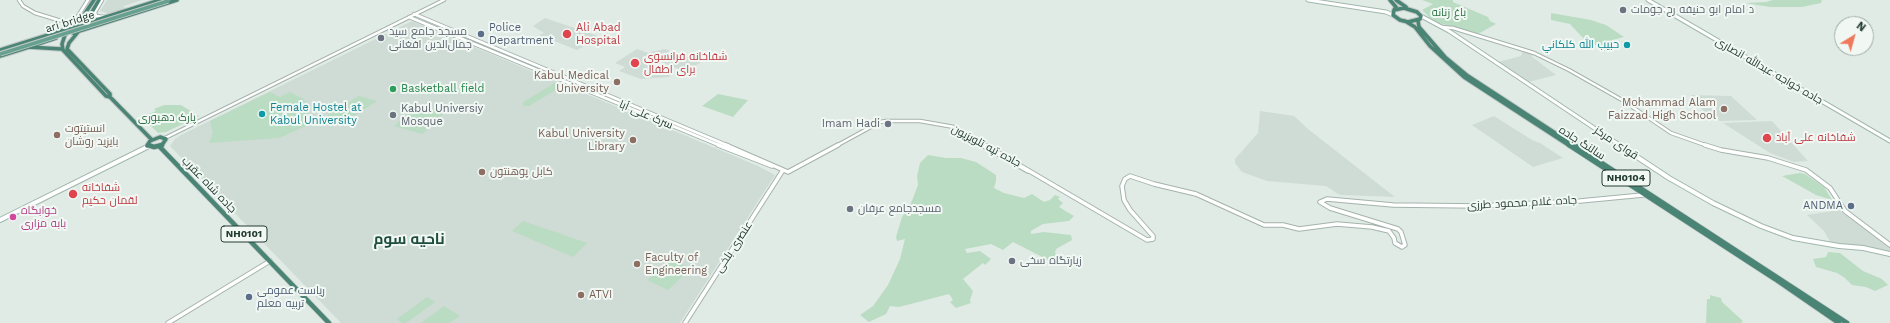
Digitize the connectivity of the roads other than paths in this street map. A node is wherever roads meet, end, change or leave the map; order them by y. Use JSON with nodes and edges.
{"nodes":[{"id":1,"x":19,"y":0,"type":"edge"},
{"id":2,"x":88,"y":0,"type":"edge"},
{"id":3,"x":94,"y":0,"type":"edge"},
{"id":4,"x":99,"y":0,"type":"edge"},
{"id":5,"x":102,"y":0,"type":"edge"},
{"id":6,"x":160,"y":0,"type":"edge"},
{"id":7,"x":167,"y":0,"type":"edge"},
{"id":8,"x":177,"y":0,"type":"edge"},
{"id":9,"x":444,"y":0,"type":"edge"},
{"id":10,"x":1308,"y":0,"type":"edge"},
{"id":11,"x":1390,"y":0,"type":"edge"},
{"id":12,"x":1396,"y":0,"type":"edge"},
{"id":13,"x":1648,"y":0,"type":"edge"},
{"id":14,"x":1410,"y":9,"type":"junction"},
{"id":15,"x":1394,"y":10,"type":"junction"},
{"id":16,"x":414,"y":14,"type":"junction"},
{"id":17,"x":1393,"y":15,"type":"junction"},
{"id":18,"x":106,"y":17,"type":"junction"},
{"id":19,"x":409,"y":17,"type":"junction"},
{"id":20,"x":81,"y":19,"type":"junction"},
{"id":21,"x":1419,"y":19,"type":"junction"},
{"id":22,"x":1405,"y":21,"type":"junction"},
{"id":23,"x":77,"y":23,"type":"junction"},
{"id":24,"x":85,"y":24,"type":"junction"},
{"id":25,"x":1442,"y":27,"type":"junction"},
{"id":26,"x":71,"y":28,"type":"junction"},
{"id":27,"x":61,"y":31,"type":"junction"},
{"id":28,"x":80,"y":31,"type":"junction"},
{"id":29,"x":66,"y":35,"type":"junction"},
{"id":30,"x":53,"y":39,"type":"junction"},
{"id":31,"x":472,"y":39,"type":"junction"},
{"id":32,"x":468,"y":41,"type":"junction"},
{"id":33,"x":29,"y":47,"type":"junction"},
{"id":34,"x":62,"y":50,"type":"junction"},
{"id":35,"x":0,"y":53,"type":"edge"},
{"id":36,"x":548,"y":70,"type":"junction"},
{"id":37,"x":544,"y":72,"type":"junction"},
{"id":38,"x":587,"y":86,"type":"junction"},
{"id":39,"x":583,"y":88,"type":"junction"},
{"id":40,"x":110,"y":97,"type":"junction"},
{"id":41,"x":1523,"y":114,"type":"junction"},
{"id":42,"x":662,"y":117,"type":"junction"},
{"id":43,"x":659,"y":120,"type":"junction"},
{"id":44,"x":165,"y":138,"type":"junction"},
{"id":45,"x":152,"y":140,"type":"junction"},
{"id":46,"x":1890,"y":141,"type":"edge"},
{"id":47,"x":159,"y":146,"type":"junction"},
{"id":48,"x":147,"y":147,"type":"junction"},
{"id":49,"x":772,"y":166,"type":"junction"},
{"id":50,"x":783,"y":170,"type":"junction"},
{"id":51,"x":1644,"y":195,"type":"junction"},
{"id":52,"x":0,"y":220,"type":"edge"},
{"id":53,"x":1133,"y":230,"type":"joint"},
{"id":54,"x":1890,"y":246,"type":"edge"},
{"id":55,"x":1890,"y":255,"type":"edge"},
{"id":56,"x":270,"y":261,"type":"junction"},
{"id":57,"x":168,"y":323,"type":"edge"},
{"id":58,"x":329,"y":323,"type":"edge"},
{"id":59,"x":685,"y":323,"type":"edge"},
{"id":60,"x":1839,"y":323,"type":"edge"},
{"id":61,"x":1847,"y":323,"type":"edge"}],
"edges":[{"from":1,"to":23,"type":"street"},
{"from":2,"to":20,"type":"street"},
{"from":3,"to":20,"type":"highway"},
{"from":4,"to":24,"type":"highway"},
{"from":5,"to":18,"type":"street"},
{"from":6,"to":18,"type":"highway"},
{"from":7,"to":35,"type":"main road","name":"ari bridge","bridge":true},
{"from":8,"to":28,"type":"highway"},
{"from":9,"to":16,"type":"street"},
{"from":10,"to":17,"type":"main road"},
{"from":11,"to":15,"type":"highway"},
{"from":12,"to":14,"type":"highway","number":"NH0104"},
{"from":13,"to":46,"type":"main road","name":"جاده خواجه عبدالله انصاری"},
{"from":14,"to":15,"type":"highway"},
{"from":14,"to":21,"type":"highway","number":"NH0104"},
{"from":15,"to":17,"type":"highway"},
{"from":16,"to":19,"type":"street"},
{"from":16,"to":31,"type":"street"},
{"from":17,"to":22,"type":"highway","number":"NH0104"},
{"from":18,"to":24,"type":"highway"},
{"from":19,"to":32,"type":"street","name":"سرک علی آبا"},
{"from":19,"to":44,"type":"street"},
{"from":20,"to":23,"type":"highway"},
{"from":21,"to":22,"type":"highway","number":"NH0104"},
{"from":21,"to":25,"type":"main road","name":"قوای مرکز"},
{"from":21,"to":41,"type":"highway","name":"سالنگ جاده","number":"NH0104"},
{"from":22,"to":41,"type":"highway","name":"سالنگ جاده","number":"NH0104"},
{"from":23,"to":26,"type":"highway"},
{"from":24,"to":26,"type":"highway"},
{"from":24,"to":28,"type":"highway"},
{"from":25,"to":54,"type":"street"},
{"from":25,"to":55,"type":"main road","name":"قوای مرکز"},
{"from":26,"to":27,"type":"highway"},
{"from":26,"to":29,"type":"highway"},
{"from":27,"to":30,"type":"highway"},
{"from":27,"to":35,"type":"highway"},
{"from":28,"to":29,"type":"highway"},
{"from":28,"to":40,"type":"highway"},
{"from":29,"to":30,"type":"highway"},
{"from":29,"to":34,"type":"highway"},
{"from":30,"to":33,"type":"highway"},
{"from":30,"to":34,"type":"highway"},
{"from":31,"to":32,"type":"street"},
{"from":31,"to":36,"type":"street"},
{"from":32,"to":37,"type":"street","name":"سرک علی آبا"},
{"from":33,"to":34,"type":"highway"},
{"from":33,"to":35,"type":"highway"},
{"from":34,"to":40,"type":"highway"},
{"from":36,"to":37,"type":"street"},
{"from":36,"to":38,"type":"street"},
{"from":37,"to":39,"type":"street","name":"سرک علی آبا"},
{"from":38,"to":39,"type":"street"},
{"from":38,"to":42,"type":"street"},
{"from":39,"to":43,"type":"street","name":"سرک علی آبا"},
{"from":40,"to":45,"type":"highway"},
{"from":41,"to":51,"type":"highway","name":"سالنگ جاده","number":"NH0104"},
{"from":41,"to":61,"type":"highway","name":"سالنگ جاده","number":"NH0104"},
{"from":42,"to":43,"type":"street"},
{"from":42,"to":49,"type":"street"},
{"from":43,"to":49,"type":"street","name":"سرک علی آبا"},
{"from":44,"to":45,"type":"highway"},
{"from":44,"to":47,"type":"highway"},
{"from":45,"to":48,"type":"highway"},
{"from":47,"to":48,"type":"highway"},
{"from":47,"to":56,"type":"highway","name":"جاده شاه عقرب","number":"NH0101"},
{"from":48,"to":52,"type":"main road"},
{"from":49,"to":50,"type":"street"},
{"from":50,"to":53,"type":"street","name":"جاده تپه تلویزیون"},
{"from":50,"to":59,"type":"street","name":"عنصری بلخی"},
{"from":51,"to":53,"type":"street","name":"جاده غلام‌ محمود طرزی"},
{"from":51,"to":60,"type":"highway","name":"سالنگ جاده","number":"NH0104"},
{"from":56,"to":57,"type":"street"},
{"from":56,"to":58,"type":"highway","name":"جاده شاه عقرب","number":"NH0101"}]}
